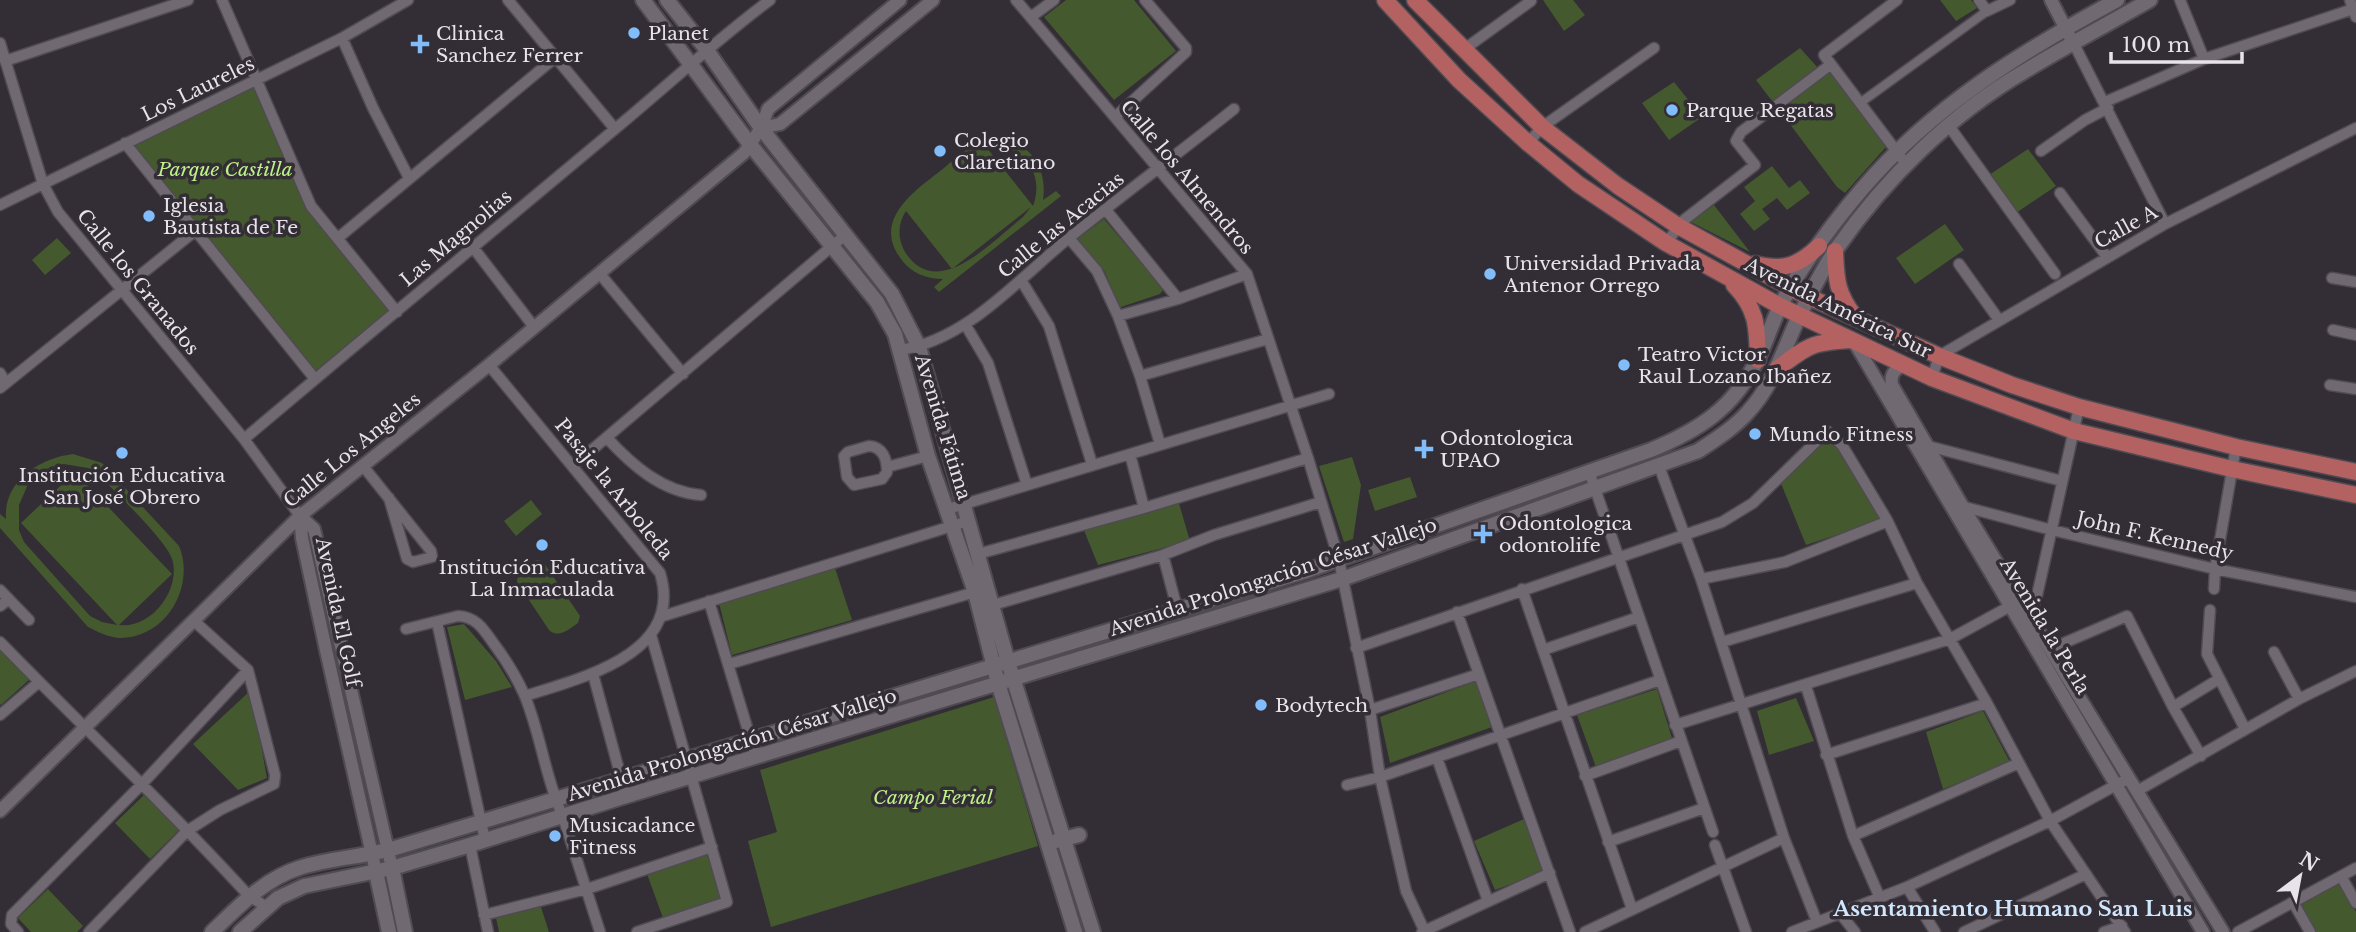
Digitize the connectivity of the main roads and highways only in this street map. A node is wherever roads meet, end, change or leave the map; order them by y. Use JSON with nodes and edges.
{"nodes":[{"id":1,"x":643,"y":0,"type":"edge"},
{"id":2,"x":667,"y":0,"type":"edge"},
{"id":3,"x":1385,"y":0,"type":"edge"},
{"id":4,"x":2117,"y":0,"type":"edge"},
{"id":5,"x":2150,"y":0,"type":"edge"},
{"id":6,"x":1419,"y":1,"type":"edge"},
{"id":7,"x":1902,"y":158,"type":"junction"},
{"id":8,"x":839,"y":240,"type":"junction"},
{"id":9,"x":1819,"y":246,"type":"junction"},
{"id":10,"x":1835,"y":251,"type":"junction"},
{"id":11,"x":1737,"y":260,"type":"junction"},
{"id":12,"x":1722,"y":274,"type":"junction"},
{"id":13,"x":1790,"y":287,"type":"junction"},
{"id":14,"x":1809,"y":297,"type":"junction"},
{"id":15,"x":1780,"y":306,"type":"junction"},
{"id":16,"x":1800,"y":316,"type":"junction"},
{"id":17,"x":1857,"y":319,"type":"junction"},
{"id":18,"x":1853,"y":340,"type":"junction"},
{"id":19,"x":1758,"y":360,"type":"junction"},
{"id":20,"x":1777,"y":369,"type":"junction"},
{"id":21,"x":2356,"y":472,"type":"edge"},
{"id":22,"x":2356,"y":495,"type":"edge"},
{"id":23,"x":961,"y":523,"type":"junction"},
{"id":24,"x":1309,"y":570,"type":"junction"},
{"id":25,"x":1252,"y":586,"type":"junction"},
{"id":26,"x":1282,"y":597,"type":"junction"},
{"id":27,"x":1255,"y":605,"type":"junction"},
{"id":28,"x":1059,"y":646,"type":"junction"},
{"id":29,"x":1063,"y":663,"type":"junction"},
{"id":30,"x":1001,"y":664,"type":"junction"},
{"id":31,"x":1013,"y":678,"type":"junction"},
{"id":32,"x":999,"y":683,"type":"junction"},
{"id":33,"x":1079,"y":835,"type":"dead end"},
{"id":34,"x":1064,"y":839,"type":"junction"},
{"id":35,"x":1048,"y":844,"type":"junction"},
{"id":36,"x":392,"y":868,"type":"junction"},
{"id":37,"x":376,"y":872,"type":"junction"},
{"id":38,"x":212,"y":932,"type":"edge"},
{"id":39,"x":240,"y":932,"type":"edge"},
{"id":40,"x":389,"y":932,"type":"edge"},
{"id":41,"x":405,"y":932,"type":"edge"},
{"id":42,"x":1075,"y":932,"type":"edge"},
{"id":43,"x":1093,"y":932,"type":"edge"}],
"edges":[{"from":1,"to":8,"type":"main road","name":"Avenida Fátima"},
{"from":2,"to":8,"type":"main road","name":"Avenida Fátima"},
{"from":3,"to":12,"type":"main road","name":"Avenida América Sur"},
{"from":4,"to":7,"type":"main road","name":"Avenida Prolongación César Vallejo"},
{"from":5,"to":7,"type":"main road","name":"Avenida Prolongación César Vallejo"},
{"from":6,"to":11,"type":"main road","name":"Avenida América Sur"},
{"from":7,"to":9,"type":"main road","name":"Avenida Prolongación César Vallejo"},
{"from":7,"to":10,"type":"main road","name":"Avenida Prolongación César Vallejo"},
{"from":8,"to":23,"type":"main road","name":"Avenida Fátima"},
{"from":8,"to":23,"type":"main road","name":"Avenida Fátima"},
{"from":9,"to":11,"type":"main road"},
{"from":9,"to":13,"type":"main road","name":"Avenida Prolongación César Vallejo"},
{"from":10,"to":14,"type":"main road","name":"Avenida Prolongación César Vallejo"},
{"from":10,"to":17,"type":"main road"},
{"from":11,"to":13,"type":"main road","name":"Avenida América Sur"},
{"from":12,"to":15,"type":"main road","name":"Avenida América Sur"},
{"from":12,"to":19,"type":"main road"},
{"from":13,"to":14,"type":"main road","name":"Avenida América Sur"},
{"from":13,"to":15,"type":"main road","name":"Avenida Prolongación César Vallejo"},
{"from":14,"to":16,"type":"main road","name":"Avenida Prolongación César Vallejo"},
{"from":14,"to":17,"type":"main road","name":"Avenida América Sur"},
{"from":15,"to":16,"type":"main road","name":"Avenida América Sur"},
{"from":15,"to":19,"type":"main road","name":"Avenida Prolongación César Vallejo"},
{"from":16,"to":18,"type":"main road","name":"Avenida América Sur"},
{"from":16,"to":20,"type":"main road","name":"Avenida Prolongación César Vallejo"},
{"from":17,"to":21,"type":"main road","name":"Avenida América Sur"},
{"from":18,"to":20,"type":"main road"},
{"from":18,"to":22,"type":"main road","name":"Avenida América Sur"},
{"from":19,"to":20,"type":"main road"},
{"from":19,"to":24,"type":"main road","name":"Avenida Prolongación César Vallejo"},
{"from":20,"to":26,"type":"main road","name":"Avenida Prolongación César Vallejo"},
{"from":23,"to":30,"type":"main road","name":"Avenida Fátima"},
{"from":23,"to":30,"type":"main road","name":"Avenida Fátima"},
{"from":24,"to":25,"type":"main road","name":"Avenida Prolongación César Vallejo"},
{"from":24,"to":26,"type":"main road"},
{"from":25,"to":27,"type":"main road"},
{"from":25,"to":28,"type":"main road","name":"Avenida Prolongación César Vallejo"},
{"from":26,"to":27,"type":"main road","name":"Avenida Prolongación César Vallejo"},
{"from":27,"to":29,"type":"main road","name":"Avenida Prolongación César Vallejo"},
{"from":28,"to":29,"type":"main road"},
{"from":28,"to":30,"type":"main road","name":"Avenida Prolongación César Vallejo"},
{"from":29,"to":31,"type":"main road","name":"Avenida Prolongación César Vallejo"},
{"from":30,"to":31,"type":"main road","name":"Avenida Fátima"},
{"from":30,"to":32,"type":"main road","name":"Avenida Fátima"},
{"from":30,"to":38,"type":"main road","name":"Avenida Prolongación César Vallejo"},
{"from":31,"to":32,"type":"main road","name":"Avenida Prolongación César Vallejo"},
{"from":31,"to":34,"type":"main road","name":"Avenida Fátima"},
{"from":32,"to":35,"type":"main road","name":"Avenida Fátima"},
{"from":32,"to":36,"type":"main road","name":"Avenida Prolongación César Vallejo"},
{"from":33,"to":34,"type":"main road"},
{"from":34,"to":35,"type":"main road"},
{"from":34,"to":43,"type":"main road","name":"Avenida Fátima"},
{"from":35,"to":42,"type":"main road","name":"Avenida Fátima"},
{"from":36,"to":37,"type":"main road","name":"Avenida Prolongación César Vallejo"},
{"from":36,"to":41,"type":"main road","name":"Avenida El Golf"},
{"from":37,"to":39,"type":"main road","name":"Avenida Prolongación César Vallejo"},
{"from":37,"to":40,"type":"main road","name":"Avenida El Golf"}]}
